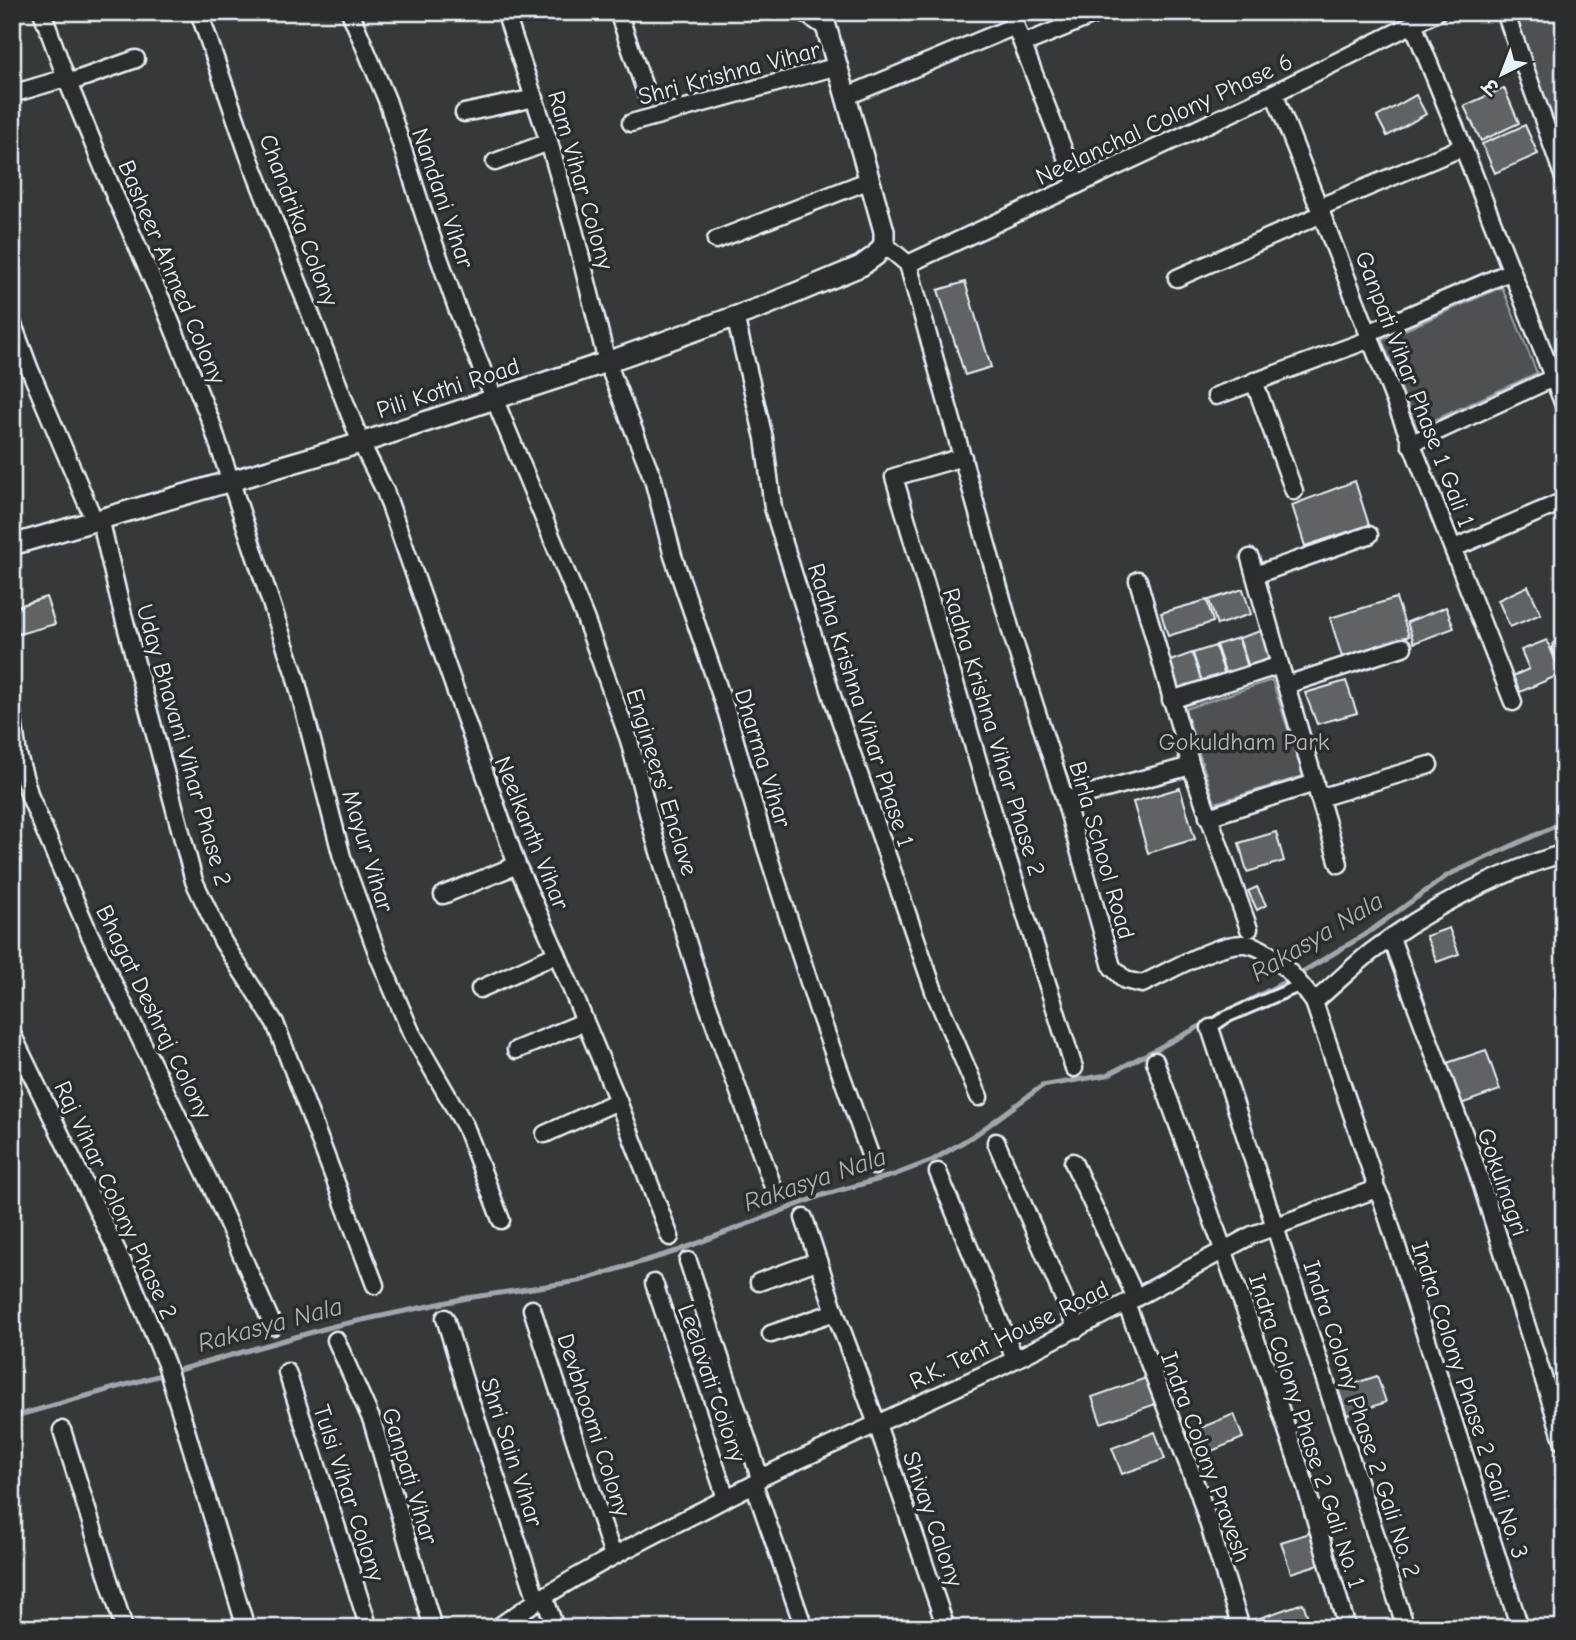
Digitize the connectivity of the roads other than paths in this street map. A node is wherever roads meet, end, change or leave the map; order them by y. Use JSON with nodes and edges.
{"nodes":[{"id":1,"x":42,"y":12,"type":"edge"},
{"id":2,"x":199,"y":12,"type":"edge"},
{"id":3,"x":349,"y":12,"type":"edge"},
{"id":4,"x":505,"y":12,"type":"edge"},
{"id":5,"x":618,"y":12,"type":"edge"},
{"id":6,"x":803,"y":12,"type":"edge"},
{"id":7,"x":1101,"y":12,"type":"edge"},
{"id":8,"x":1437,"y":12,"type":"edge"},
{"id":9,"x":1505,"y":12,"type":"edge"},
{"id":10,"x":1012,"y":19,"type":"edge"},
{"id":11,"x":825,"y":20,"type":"edge"},
{"id":12,"x":1413,"y":24,"type":"junction"},
{"id":13,"x":1023,"y":44,"type":"junction"},
{"id":14,"x":136,"y":59,"type":"dead end"},
{"id":15,"x":838,"y":66,"type":"junction"},
{"id":16,"x":67,"y":80,"type":"junction"},
{"id":17,"x":1274,"y":93,"type":"junction"},
{"id":18,"x":12,"y":94,"type":"edge"},
{"id":19,"x":647,"y":96,"type":"dead end"},
{"id":20,"x":847,"y":96,"type":"junction"},
{"id":21,"x":535,"y":98,"type":"junction"},
{"id":22,"x":464,"y":113,"type":"dead end"},
{"id":23,"x":631,"y":123,"type":"dead end"},
{"id":24,"x":549,"y":142,"type":"junction"},
{"id":25,"x":1463,"y":147,"type":"junction"},
{"id":26,"x":495,"y":162,"type":"dead end"},
{"id":27,"x":1564,"y":178,"type":"edge"},
{"id":28,"x":870,"y":180,"type":"junction"},
{"id":29,"x":1077,"y":185,"type":"junction"},
{"id":30,"x":1321,"y":211,"type":"junction"},
{"id":31,"x":716,"y":240,"type":"dead end"},
{"id":32,"x":884,"y":244,"type":"junction"},
{"id":33,"x":908,"y":264,"type":"junction"},
{"id":34,"x":1512,"y":271,"type":"junction"},
{"id":35,"x":1177,"y":278,"type":"dead end"},
{"id":36,"x":735,"y":316,"type":"junction"},
{"id":37,"x":12,"y":322,"type":"edge"},
{"id":38,"x":1369,"y":336,"type":"junction"},
{"id":39,"x":607,"y":362,"type":"junction"},
{"id":40,"x":1553,"y":378,"type":"junction"},
{"id":41,"x":1254,"y":381,"type":"junction"},
{"id":42,"x":1216,"y":396,"type":"dead end"},
{"id":43,"x":494,"y":398,"type":"junction"},
{"id":44,"x":1564,"y":405,"type":"edge"},
{"id":45,"x":361,"y":443,"type":"junction"},
{"id":46,"x":1410,"y":444,"type":"junction"},
{"id":47,"x":963,"y":457,"type":"junction"},
{"id":48,"x":229,"y":481,"type":"junction"},
{"id":49,"x":1294,"y":491,"type":"dead end"},
{"id":50,"x":1564,"y":500,"type":"edge"},
{"id":51,"x":97,"y":519,"type":"junction"},
{"id":52,"x":1369,"y":534,"type":"dead end"},
{"id":53,"x":12,"y":545,"type":"edge"},
{"id":54,"x":1454,"y":548,"type":"junction"},
{"id":55,"x":1250,"y":558,"type":"dead end"},
{"id":56,"x":1255,"y":575,"type":"junction"},
{"id":57,"x":1138,"y":580,"type":"dead end"},
{"id":58,"x":1403,"y":647,"type":"dead end"},
{"id":59,"x":1280,"y":665,"type":"junction"},
{"id":60,"x":1286,"y":685,"type":"junction"},
{"id":61,"x":1171,"y":700,"type":"junction"},
{"id":62,"x":1513,"y":702,"type":"dead end"},
{"id":63,"x":12,"y":712,"type":"edge"},
{"id":64,"x":1429,"y":765,"type":"dead end"},
{"id":65,"x":1191,"y":766,"type":"junction"},
{"id":66,"x":1317,"y":790,"type":"junction"},
{"id":67,"x":1065,"y":800,"type":"junction"},
{"id":68,"x":1208,"y":817,"type":"junction"},
{"id":69,"x":1564,"y":853,"type":"edge"},
{"id":70,"x":1339,"y":864,"type":"dead end"},
{"id":71,"x":517,"y":865,"type":"junction"},
{"id":72,"x":443,"y":895,"type":"dead end"},
{"id":73,"x":1248,"y":929,"type":"dead end"},
{"id":74,"x":1391,"y":938,"type":"junction"},
{"id":75,"x":557,"y":954,"type":"junction"},
{"id":76,"x":1300,"y":984,"type":"junction"},
{"id":77,"x":480,"y":989,"type":"dead end"},
{"id":78,"x":1314,"y":1002,"type":"junction"},
{"id":79,"x":584,"y":1022,"type":"junction"},
{"id":80,"x":1210,"y":1028,"type":"joint"},
{"id":81,"x":12,"y":1034,"type":"edge"},
{"id":82,"x":516,"y":1050,"type":"dead end"},
{"id":83,"x":1155,"y":1061,"type":"dead end"},
{"id":84,"x":1074,"y":1068,"type":"dead end"},
{"id":85,"x":979,"y":1097,"type":"dead end"},
{"id":86,"x":618,"y":1101,"type":"junction"},
{"id":87,"x":545,"y":1134,"type":"dead end"},
{"id":88,"x":996,"y":1142,"type":"dead end"},
{"id":89,"x":1073,"y":1162,"type":"dead end"},
{"id":90,"x":874,"y":1166,"type":"dead end"},
{"id":91,"x":938,"y":1172,"type":"dead end"},
{"id":92,"x":772,"y":1184,"type":"dead end"},
{"id":93,"x":1375,"y":1187,"type":"junction"},
{"id":94,"x":804,"y":1218,"type":"dead end"},
{"id":95,"x":501,"y":1220,"type":"dead end"},
{"id":96,"x":1275,"y":1225,"type":"junction"},
{"id":97,"x":670,"y":1237,"type":"dead end"},
{"id":98,"x":1223,"y":1250,"type":"junction"},
{"id":99,"x":688,"y":1261,"type":"dead end"},
{"id":100,"x":817,"y":1261,"type":"junction"},
{"id":101,"x":759,"y":1282,"type":"dead end"},
{"id":102,"x":654,"y":1283,"type":"dead end"},
{"id":103,"x":375,"y":1285,"type":"dead end"},
{"id":104,"x":1131,"y":1300,"type":"junction"},
{"id":105,"x":532,"y":1309,"type":"dead end"},
{"id":106,"x":835,"y":1312,"type":"junction"},
{"id":107,"x":445,"y":1318,"type":"dead end"},
{"id":108,"x":273,"y":1326,"type":"dead end"},
{"id":109,"x":1077,"y":1329,"type":"junction"},
{"id":110,"x":771,"y":1334,"type":"dead end"},
{"id":111,"x":336,"y":1340,"type":"dead end"},
{"id":112,"x":1015,"y":1359,"type":"junction"},
{"id":113,"x":287,"y":1372,"type":"dead end"},
{"id":114,"x":877,"y":1424,"type":"junction"},
{"id":115,"x":62,"y":1430,"type":"dead end"},
{"id":116,"x":1564,"y":1443,"type":"edge"},
{"id":117,"x":757,"y":1481,"type":"junction"},
{"id":118,"x":726,"y":1498,"type":"junction"},
{"id":119,"x":613,"y":1556,"type":"junction"},
{"id":120,"x":541,"y":1598,"type":"junction"},
{"id":121,"x":12,"y":1618,"type":"edge"},
{"id":122,"x":15,"y":1628,"type":"edge"},
{"id":123,"x":124,"y":1628,"type":"edge"},
{"id":124,"x":246,"y":1628,"type":"edge"},
{"id":125,"x":369,"y":1628,"type":"edge"},
{"id":126,"x":433,"y":1628,"type":"edge"},
{"id":127,"x":497,"y":1628,"type":"edge"},
{"id":128,"x":555,"y":1628,"type":"edge"},
{"id":129,"x":804,"y":1628,"type":"edge"},
{"id":130,"x":946,"y":1628,"type":"edge"},
{"id":131,"x":1241,"y":1628,"type":"edge"},
{"id":132,"x":1347,"y":1628,"type":"edge"},
{"id":133,"x":1406,"y":1628,"type":"edge"},
{"id":134,"x":1520,"y":1628,"type":"edge"}],
"edges":[{"from":1,"to":16,"type":"street","name":"Basheer Ahmed Colony"},
{"from":2,"to":45,"type":"street","name":"Chandrika Colony"},
{"from":3,"to":43,"type":"street","name":"Nandani Vihar"},
{"from":4,"to":21,"type":"street","name":"Ram Vihar Colony"},
{"from":5,"to":19,"type":"street"},
{"from":6,"to":11,"type":"street"},
{"from":7,"to":13,"type":"street"},
{"from":8,"to":12,"type":"street","name":"Neelanchal Colony Phase 6"},
{"from":9,"to":27,"type":"street"},
{"from":10,"to":13,"type":"street"},
{"from":10,"to":20,"type":"street"},
{"from":11,"to":15,"type":"street"},
{"from":12,"to":17,"type":"street","name":"Neelanchal Colony Phase 6"},
{"from":12,"to":25,"type":"street"},
{"from":13,"to":29,"type":"street"},
{"from":14,"to":16,"type":"street"},
{"from":15,"to":20,"type":"street"},
{"from":15,"to":23,"type":"street","name":"Shri Krishna Vihar"},
{"from":16,"to":18,"type":"street"},
{"from":16,"to":48,"type":"street","name":"Basheer Ahmed Colony"},
{"from":17,"to":29,"type":"street","name":"Neelanchal Colony Phase 6"},
{"from":17,"to":30,"type":"street","name":"Ganpati Vihar Phase 1 Gali 1"},
{"from":20,"to":28,"type":"street"},
{"from":21,"to":22,"type":"street"},
{"from":21,"to":24,"type":"street","name":"Ram Vihar Colony"},
{"from":24,"to":26,"type":"street"},
{"from":24,"to":39,"type":"street","name":"Ram Vihar Colony"},
{"from":25,"to":30,"type":"street"},
{"from":25,"to":34,"type":"street"},
{"from":28,"to":31,"type":"street"},
{"from":28,"to":32,"type":"street"},
{"from":29,"to":33,"type":"street","name":"Neelanchal Colony Phase 6"},
{"from":30,"to":35,"type":"street"},
{"from":30,"to":38,"type":"street","name":"Ganpati Vihar Phase 1 Gali 1"},
{"from":32,"to":33,"type":"street"},
{"from":32,"to":36,"type":"street","name":"Pili Kothi Road"},
{"from":33,"to":47,"type":"street","name":"Birla School Road"},
{"from":34,"to":38,"type":"street"},
{"from":34,"to":40,"type":"street"},
{"from":36,"to":39,"type":"street","name":"Pili Kothi Road"},
{"from":36,"to":85,"type":"street","name":"Radha Krishna Vihar Phase 1"},
{"from":37,"to":51,"type":"street","name":"Uday Bhavani Vihar Phase 2"},
{"from":38,"to":41,"type":"street"},
{"from":38,"to":46,"type":"street","name":"Ganpati Vihar Phase 1 Gali 1"},
{"from":39,"to":43,"type":"street","name":"Pili Kothi Road"},
{"from":39,"to":90,"type":"street","name":"Dharma Vihar"},
{"from":40,"to":44,"type":"street"},
{"from":40,"to":46,"type":"street"},
{"from":41,"to":42,"type":"street"},
{"from":41,"to":49,"type":"street"},
{"from":43,"to":45,"type":"street","name":"Pili Kothi Road"},
{"from":43,"to":92,"type":"street","name":"Engineers' Enclave"},
{"from":45,"to":48,"type":"street","name":"Pili Kothi Road"},
{"from":45,"to":71,"type":"street","name":"Neelkanth Vihar"},
{"from":46,"to":54,"type":"street","name":"Ganpati Vihar Phase 1 Gali 1"},
{"from":47,"to":67,"type":"street","name":"Birla School Road"},
{"from":47,"to":84,"type":"street","name":"Radha Krishna Vihar Phase 2"},
{"from":48,"to":51,"type":"street","name":"Pili Kothi Road"},
{"from":48,"to":95,"type":"street","name":"Mayur Vihar"},
{"from":50,"to":54,"type":"street"},
{"from":51,"to":53,"type":"street","name":"Pili Kothi Road"},
{"from":51,"to":103,"type":"street","name":"Uday Bhavani Vihar Phase 2"},
{"from":52,"to":56,"type":"street"},
{"from":54,"to":62,"type":"street","name":"Ganpati Vihar Phase 1 Gali 1"},
{"from":55,"to":56,"type":"street"},
{"from":56,"to":59,"type":"street"},
{"from":57,"to":61,"type":"street"},
{"from":58,"to":60,"type":"street"},
{"from":59,"to":60,"type":"street"},
{"from":59,"to":61,"type":"street"},
{"from":60,"to":66,"type":"street"},
{"from":61,"to":65,"type":"street"},
{"from":63,"to":108,"type":"street","name":"Bhagat Deshraj Colony"},
{"from":64,"to":66,"type":"street"},
{"from":65,"to":67,"type":"street"},
{"from":65,"to":68,"type":"street"},
{"from":66,"to":68,"type":"street"},
{"from":66,"to":70,"type":"street"},
{"from":67,"to":76,"type":"street","name":"Birla School Road"},
{"from":68,"to":73,"type":"street"},
{"from":69,"to":74,"type":"street"},
{"from":71,"to":72,"type":"street"},
{"from":71,"to":75,"type":"street","name":"Neelkanth Vihar"},
{"from":74,"to":78,"type":"street"},
{"from":74,"to":116,"type":"street","name":"Gokulnagri"},
{"from":75,"to":77,"type":"street"},
{"from":75,"to":79,"type":"street","name":"Neelkanth Vihar"},
{"from":76,"to":78,"type":"street","name":"Birla School Road"},
{"from":76,"to":80,"type":"street"},
{"from":78,"to":93,"type":"street"},
{"from":79,"to":82,"type":"street"},
{"from":79,"to":86,"type":"street","name":"Neelkanth Vihar"},
{"from":80,"to":96,"type":"street","name":"Indra Colony Phase 2 Gali No. 2"},
{"from":81,"to":124,"type":"street","name":"Raj Vihar Colony Phase 2"},
{"from":83,"to":98,"type":"street","name":"Indra Colony Phase 2 Gali No. 1"},
{"from":86,"to":87,"type":"street"},
{"from":86,"to":97,"type":"street","name":"Neelkanth Vihar"},
{"from":88,"to":109,"type":"street"},
{"from":89,"to":104,"type":"street","name":"Indra Colony Pravesh"},
{"from":91,"to":112,"type":"street"},
{"from":93,"to":96,"type":"street","name":"R.K. Tent House Road"},
{"from":93,"to":134,"type":"street","name":"Indra Colony Phase 2 Gali No. 3"},
{"from":94,"to":100,"type":"street","name":"Shivay Calony"},
{"from":96,"to":98,"type":"street","name":"R.K. Tent House Road"},
{"from":96,"to":133,"type":"street","name":"Indra Colony Phase 2 Gali No. 2"},
{"from":98,"to":104,"type":"street","name":"R.K. Tent House Road"},
{"from":98,"to":132,"type":"street","name":"Indra Colony Phase 2 Gali No. 1"},
{"from":99,"to":117,"type":"street"},
{"from":100,"to":101,"type":"street"},
{"from":100,"to":106,"type":"street","name":"Shivay Calony"},
{"from":102,"to":118,"type":"street","name":"Leelavati Colony"},
{"from":104,"to":109,"type":"street","name":"R.K. Tent House Road"},
{"from":104,"to":131,"type":"street","name":"Indra Colony Pravesh"},
{"from":105,"to":119,"type":"street","name":"Devbhoomi Colony"},
{"from":106,"to":110,"type":"street"},
{"from":106,"to":114,"type":"street","name":"Shivay Calony"},
{"from":107,"to":120,"type":"street","name":"Shri Sain Vihar"},
{"from":109,"to":112,"type":"street","name":"R.K. Tent House Road"},
{"from":111,"to":126,"type":"street","name":"Ganpati Vihar"},
{"from":112,"to":114,"type":"street","name":"R.K. Tent House Road"},
{"from":113,"to":125,"type":"street","name":"Tulsi Vihar Colony"},
{"from":114,"to":117,"type":"street","name":"R.K. Tent House Road"},
{"from":114,"to":130,"type":"street","name":"Shivay Calony"},
{"from":115,"to":123,"type":"street"},
{"from":117,"to":118,"type":"street","name":"R.K. Tent House Road"},
{"from":117,"to":129,"type":"street"},
{"from":118,"to":119,"type":"street","name":"R.K. Tent House Road"},
{"from":119,"to":120,"type":"street","name":"R.K. Tent House Road"},
{"from":120,"to":127,"type":"street","name":"R.K. Tent House Road"},
{"from":120,"to":128,"type":"street","name":"Shri Sain Vihar"},
{"from":121,"to":122,"type":"street"}]}
